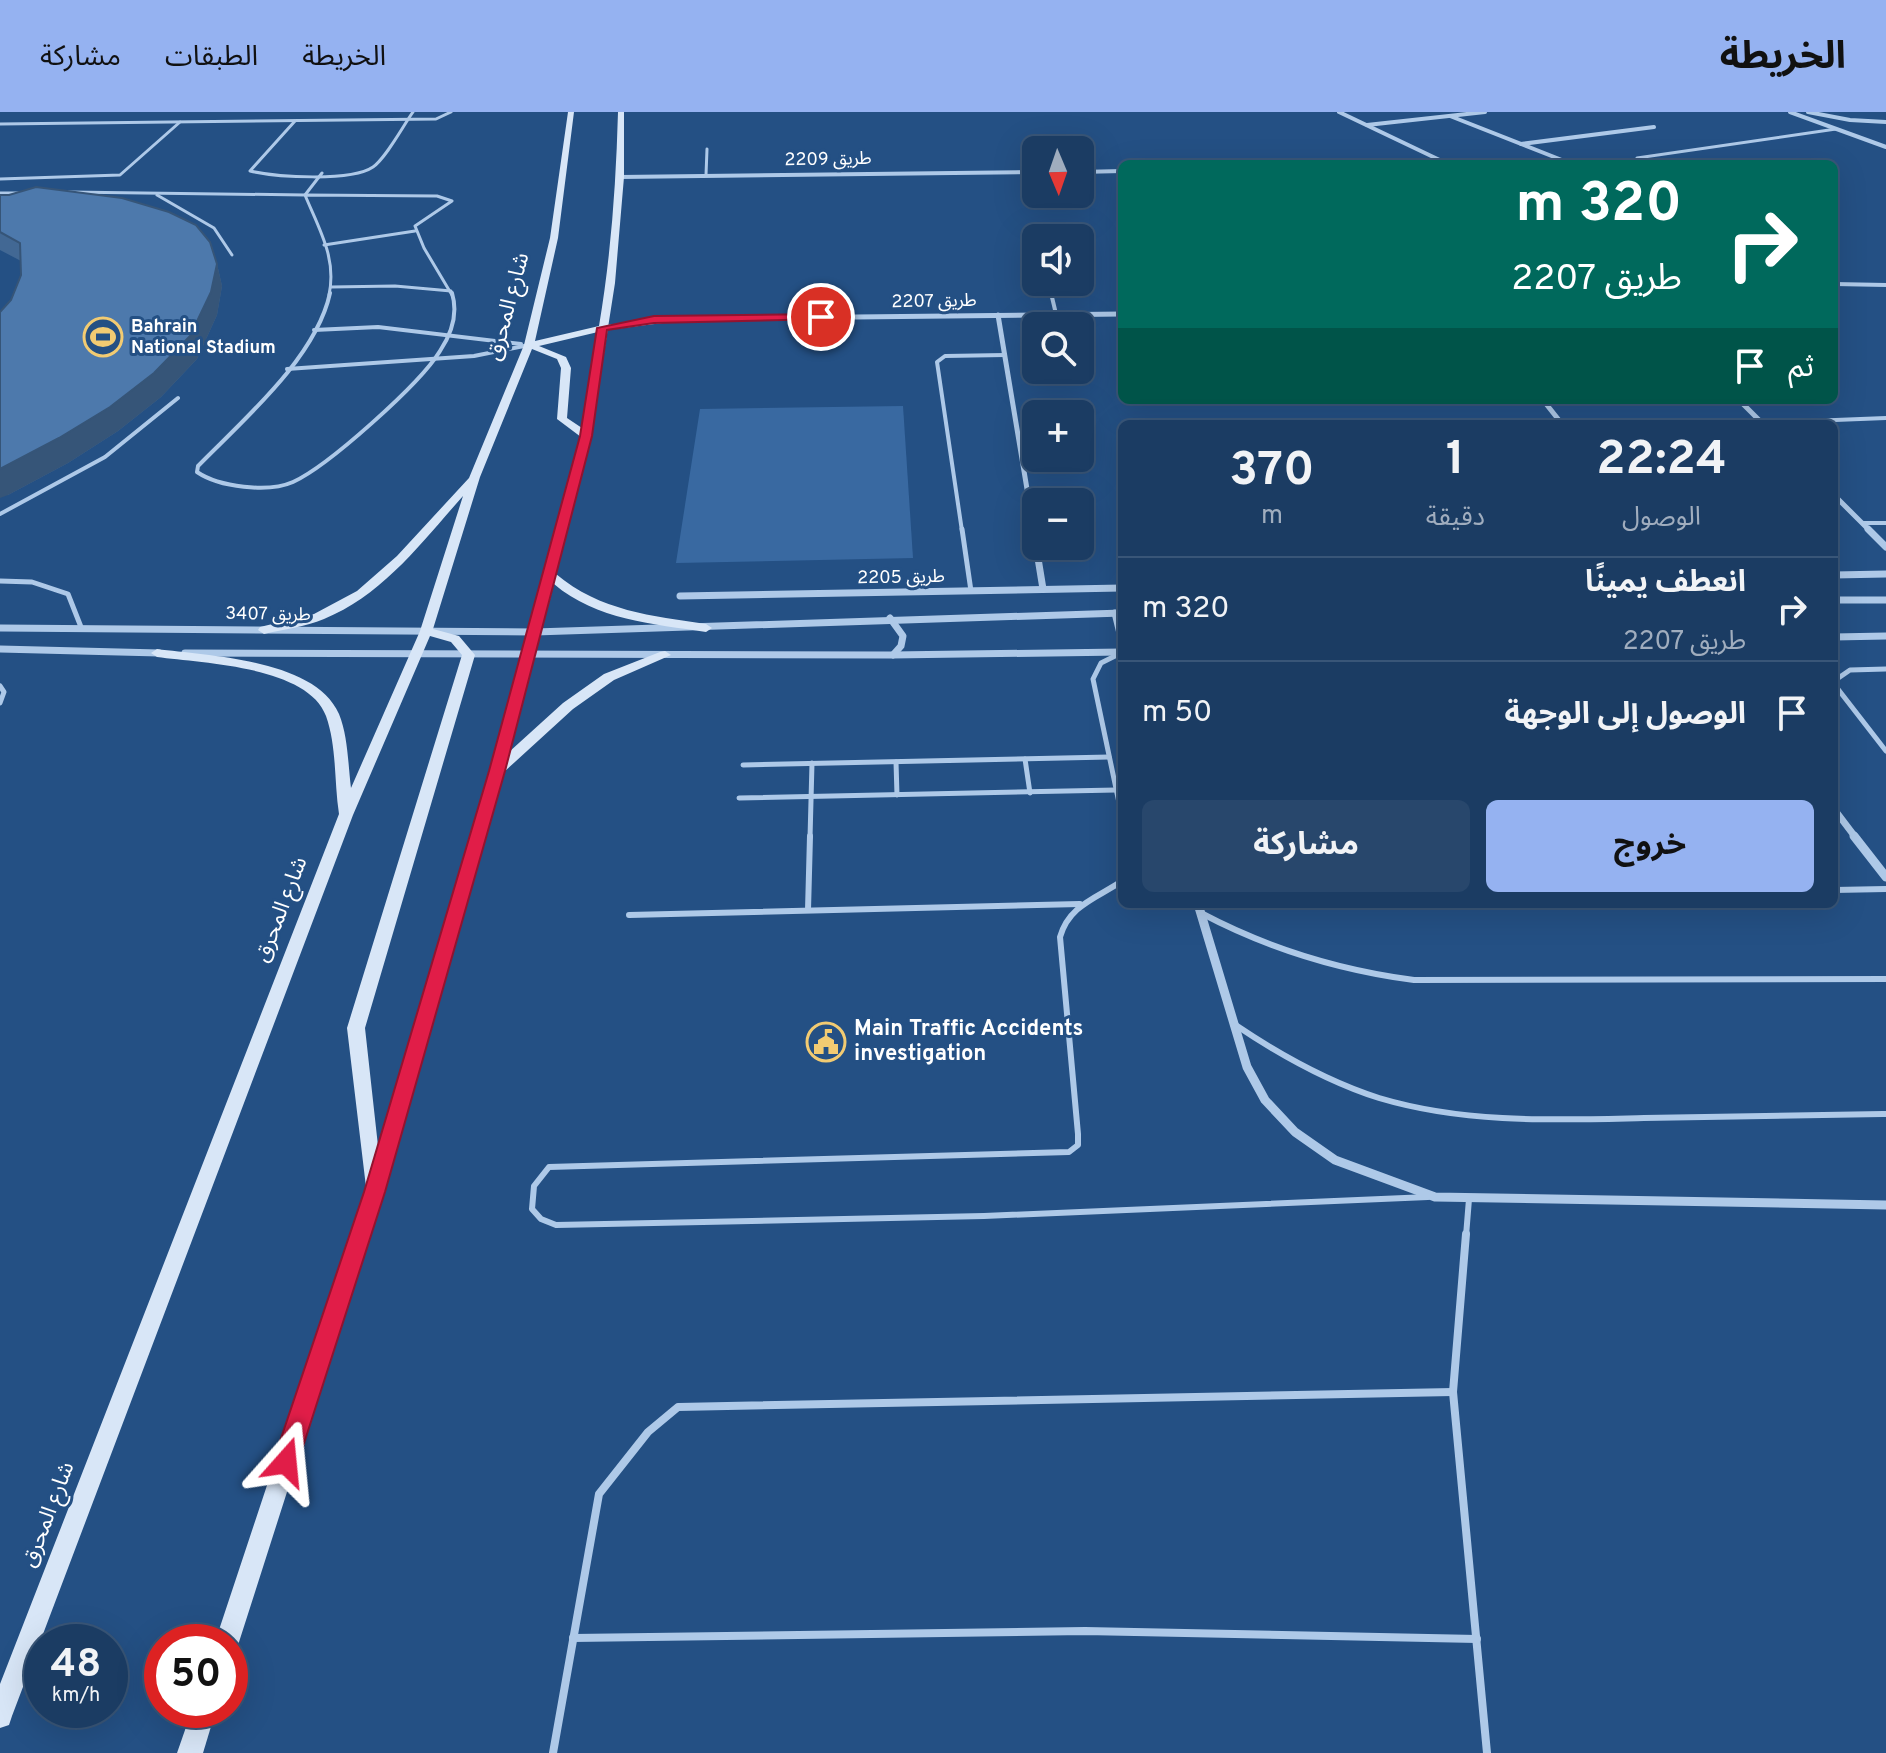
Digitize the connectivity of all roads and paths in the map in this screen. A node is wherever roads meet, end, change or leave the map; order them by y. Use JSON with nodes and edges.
{"nodes":[{"id":1,"x":413,"y":112,"type":"edge"},
{"id":2,"x":451,"y":112,"type":"edge"},
{"id":3,"x":571,"y":112,"type":"edge"},
{"id":4,"x":621,"y":112,"type":"edge"},
{"id":5,"x":1339,"y":112,"type":"edge"},
{"id":6,"x":1444,"y":112,"type":"edge"},
{"id":7,"x":1485,"y":112,"type":"edge"},
{"id":8,"x":1790,"y":112,"type":"edge"},
{"id":9,"x":1808,"y":112,"type":"edge"},
{"id":10,"x":1437,"y":116,"type":"junction"},
{"id":11,"x":1450,"y":116,"type":"junction"},
{"id":12,"x":407,"y":120,"type":"junction"},
{"id":13,"x":295,"y":121,"type":"junction"},
{"id":14,"x":180,"y":122,"type":"junction"},
{"id":15,"x":1886,"y":122,"type":"edge"},
{"id":16,"x":0,"y":124,"type":"edge"},
{"id":17,"x":1367,"y":125,"type":"junction"},
{"id":18,"x":1654,"y":127,"type":"dead end"},
{"id":19,"x":1836,"y":129,"type":"junction"},
{"id":20,"x":1521,"y":144,"type":"junction"},
{"id":21,"x":1886,"y":147,"type":"edge"},
{"id":22,"x":707,"y":149,"type":"dead end"},
{"id":23,"x":1637,"y":158,"type":"dead end"},
{"id":24,"x":1440,"y":160,"type":"edge"},
{"id":25,"x":1562,"y":160,"type":"edge"},
{"id":26,"x":1118,"y":171,"type":"edge"},
{"id":27,"x":1022,"y":172,"type":"edge"},
{"id":28,"x":1094,"y":172,"type":"edge"},
{"id":29,"x":322,"y":173,"type":"junction"},
{"id":30,"x":706,"y":175,"type":"junction"},
{"id":31,"x":620,"y":177,"type":"junction"},
{"id":32,"x":0,"y":179,"type":"edge"},
{"id":33,"x":56,"y":192,"type":"edge"},
{"id":34,"x":0,"y":193,"type":"edge"},
{"id":35,"x":28,"y":193,"type":"edge"},
{"id":36,"x":154,"y":194,"type":"junction"},
{"id":37,"x":305,"y":195,"type":"junction"},
{"id":38,"x":415,"y":231,"type":"junction"},
{"id":39,"x":324,"y":245,"type":"junction"},
{"id":40,"x":232,"y":255,"type":"dead end"},
{"id":41,"x":1838,"y":284,"type":"edge"},
{"id":42,"x":1886,"y":285,"type":"edge"},
{"id":43,"x":331,"y":287,"type":"junction"},
{"id":44,"x":451,"y":291,"type":"junction"},
{"id":45,"x":1094,"y":314,"type":"edge"},
{"id":46,"x":1118,"y":314,"type":"edge"},
{"id":47,"x":998,"y":315,"type":"junction"},
{"id":48,"x":1022,"y":315,"type":"edge"},
{"id":49,"x":603,"y":328,"type":"junction"},
{"id":50,"x":314,"y":330,"type":"junction"},
{"id":51,"x":447,"y":338,"type":"junction"},
{"id":52,"x":529,"y":345,"type":"junction"},
{"id":53,"x":1005,"y":355,"type":"junction"},
{"id":54,"x":436,"y":358,"type":"junction"},
{"id":55,"x":287,"y":369,"type":"junction"},
{"id":56,"x":178,"y":398,"type":"dead end"},
{"id":57,"x":1546,"y":404,"type":"edge"},
{"id":58,"x":1743,"y":404,"type":"edge"},
{"id":59,"x":1886,"y":418,"type":"edge"},
{"id":60,"x":1559,"y":420,"type":"edge"},
{"id":61,"x":1759,"y":420,"type":"edge"},
{"id":62,"x":1838,"y":420,"type":"edge"},
{"id":63,"x":586,"y":436,"type":"junction"},
{"id":64,"x":475,"y":477,"type":"junction"},
{"id":65,"x":1027,"y":488,"type":"edge"},
{"id":66,"x":1838,"y":499,"type":"edge"},
{"id":67,"x":0,"y":514,"type":"edge"},
{"id":68,"x":1863,"y":523,"type":"junction"},
{"id":69,"x":1886,"y":523,"type":"edge"},
{"id":70,"x":1886,"y":547,"type":"edge"},
{"id":71,"x":1038,"y":560,"type":"edge"},
{"id":72,"x":1886,"y":574,"type":"edge"},
{"id":73,"x":550,"y":575,"type":"junction"},
{"id":74,"x":1838,"y":575,"type":"edge"},
{"id":75,"x":0,"y":581,"type":"edge"},
{"id":76,"x":1118,"y":588,"type":"edge"},
{"id":77,"x":1043,"y":589,"type":"junction"},
{"id":78,"x":971,"y":591,"type":"junction"},
{"id":79,"x":680,"y":596,"type":"dead end"},
{"id":80,"x":1838,"y":600,"type":"edge"},
{"id":81,"x":1886,"y":600,"type":"edge"},
{"id":82,"x":1118,"y":613,"type":"edge"},
{"id":83,"x":890,"y":618,"type":"junction"},
{"id":84,"x":81,"y":627,"type":"junction"},
{"id":85,"x":0,"y":628,"type":"edge"},
{"id":86,"x":706,"y":628,"type":"junction"},
{"id":87,"x":264,"y":630,"type":"junction"},
{"id":88,"x":426,"y":631,"type":"junction"},
{"id":89,"x":535,"y":632,"type":"junction"},
{"id":90,"x":1886,"y":636,"type":"edge"},
{"id":91,"x":1838,"y":637,"type":"edge"},
{"id":92,"x":0,"y":649,"type":"edge"},
{"id":93,"x":1118,"y":652,"type":"edge"},
{"id":94,"x":157,"y":653,"type":"junction"},
{"id":95,"x":1118,"y":654,"type":"edge"},
{"id":96,"x":415,"y":655,"type":"junction"},
{"id":97,"x":469,"y":655,"type":"junction"},
{"id":98,"x":528,"y":655,"type":"junction"},
{"id":99,"x":665,"y":655,"type":"junction"},
{"id":100,"x":892,"y":655,"type":"junction"},
{"id":101,"x":1886,"y":669,"type":"edge"},
{"id":102,"x":1838,"y":676,"type":"edge"},
{"id":103,"x":0,"y":686,"type":"edge"},
{"id":104,"x":1838,"y":688,"type":"edge"},
{"id":105,"x":0,"y":703,"type":"edge"},
{"id":106,"x":1886,"y":751,"type":"edge"},
{"id":107,"x":1109,"y":757,"type":"junction"},
{"id":108,"x":1025,"y":759,"type":"junction"},
{"id":109,"x":896,"y":762,"type":"junction"},
{"id":110,"x":812,"y":763,"type":"junction"},
{"id":111,"x":743,"y":765,"type":"dead end"},
{"id":112,"x":497,"y":771,"type":"junction"},
{"id":113,"x":1116,"y":790,"type":"junction"},
{"id":114,"x":1030,"y":793,"type":"junction"},
{"id":115,"x":897,"y":795,"type":"junction"},
{"id":116,"x":811,"y":797,"type":"junction"},
{"id":117,"x":739,"y":798,"type":"dead end"},
{"id":118,"x":1118,"y":799,"type":"edge"},
{"id":119,"x":1838,"y":814,"type":"edge"},
{"id":120,"x":346,"y":815,"type":"junction"},
{"id":121,"x":1885,"y":875,"type":"edge"},
{"id":122,"x":1118,"y":883,"type":"edge"},
{"id":123,"x":1886,"y":889,"type":"edge"},
{"id":124,"x":1838,"y":890,"type":"edge"},
{"id":125,"x":1080,"y":904,"type":"junction"},
{"id":126,"x":1200,"y":908,"type":"edge"},
{"id":127,"x":808,"y":910,"type":"junction"},
{"id":128,"x":629,"y":915,"type":"dead end"},
{"id":129,"x":1886,"y":979,"type":"edge"},
{"id":130,"x":1234,"y":1024,"type":"junction"},
{"id":131,"x":1886,"y":1114,"type":"edge"},
{"id":132,"x":374,"y":1192,"type":"junction"},
{"id":133,"x":1435,"y":1197,"type":"junction"},
{"id":134,"x":1469,"y":1199,"type":"junction"},
{"id":135,"x":1886,"y":1205,"type":"edge"},
{"id":136,"x":1453,"y":1392,"type":"junction"},
{"id":137,"x":233,"y":1624,"type":"edge"},
{"id":138,"x":573,"y":1638,"type":"junction"},
{"id":139,"x":1477,"y":1639,"type":"junction"},
{"id":140,"x":0,"y":1716,"type":"edge"},
{"id":141,"x":198,"y":1728,"type":"edge"},
{"id":142,"x":190,"y":1753,"type":"edge"},
{"id":143,"x":553,"y":1753,"type":"edge"},
{"id":144,"x":1487,"y":1753,"type":"edge"}],
"edges":[{"from":1,"to":12,"type":"lane"},
{"from":2,"to":12,"type":"lane"},
{"from":3,"to":52,"type":"main road","name":"شارع المحرق"},
{"from":4,"to":31,"type":"main road"},
{"from":5,"to":17,"type":"street"},
{"from":6,"to":10,"type":"street"},
{"from":7,"to":11,"type":"street"},
{"from":8,"to":19,"type":"street"},
{"from":9,"to":15,"type":"street"},
{"from":10,"to":11,"type":"street"},
{"from":10,"to":17,"type":"street"},
{"from":11,"to":20,"type":"street"},
{"from":12,"to":13,"type":"lane"},
{"from":12,"to":29,"type":"lane"},
{"from":13,"to":14,"type":"lane"},
{"from":13,"to":29,"type":"lane"},
{"from":14,"to":16,"type":"lane"},
{"from":14,"to":32,"type":"lane"},
{"from":17,"to":24,"type":"street"},
{"from":18,"to":20,"type":"street"},
{"from":19,"to":21,"type":"street"},
{"from":19,"to":23,"type":"lane"},
{"from":20,"to":25,"type":"street"},
{"from":22,"to":30,"type":"lane"},
{"from":26,"to":28,"type":"street"},
{"from":27,"to":30,"type":"street","name":"طريق 2209"},
{"from":29,"to":37,"type":"lane"},
{"from":30,"to":31,"type":"street","name":"طريق 2209"},
{"from":31,"to":49,"type":"main road"},
{"from":33,"to":36,"type":"lane"},
{"from":34,"to":35,"type":"lane"},
{"from":36,"to":37,"type":"lane"},
{"from":36,"to":40,"type":"lane"},
{"from":37,"to":38,"type":"lane"},
{"from":37,"to":39,"type":"lane"},
{"from":38,"to":39,"type":"lane"},
{"from":38,"to":44,"type":"lane"},
{"from":39,"to":43,"type":"lane"},
{"from":41,"to":42,"type":"street"},
{"from":43,"to":44,"type":"lane"},
{"from":43,"to":50,"type":"lane"},
{"from":44,"to":51,"type":"lane"},
{"from":45,"to":46,"type":"street","name":"طريق 2207"},
{"from":47,"to":48,"type":"street","name":"طريق 2207"},
{"from":47,"to":49,"type":"street","name":"طريق 2207"},
{"from":47,"to":53,"type":"street"},
{"from":49,"to":52,"type":"main road"},
{"from":49,"to":63,"type":"main road"},
{"from":50,"to":51,"type":"lane"},
{"from":50,"to":55,"type":"lane"},
{"from":51,"to":52,"type":"lane"},
{"from":51,"to":54,"type":"lane"},
{"from":52,"to":54,"type":"lane"},
{"from":52,"to":63,"type":"main road"},
{"from":52,"to":64,"type":"main road","name":"شارع المحرق"},
{"from":53,"to":65,"type":"street"},
{"from":53,"to":78,"type":"lane"},
{"from":54,"to":55,"type":"lane"},
{"from":54,"to":55,"type":"lane"},
{"from":56,"to":67,"type":"lane"},
{"from":57,"to":60,"type":"street"},
{"from":58,"to":61,"type":"street"},
{"from":59,"to":62,"type":"lane"},
{"from":63,"to":73,"type":"main road"},
{"from":64,"to":87,"type":"main road"},
{"from":64,"to":88,"type":"main road","name":"شارع المحرق"},
{"from":66,"to":68,"type":"street"},
{"from":68,"to":69,"type":"lane"},
{"from":68,"to":70,"type":"street"},
{"from":71,"to":77,"type":"street"},
{"from":72,"to":74,"type":"street"},
{"from":73,"to":86,"type":"main road"},
{"from":73,"to":89,"type":"main road"},
{"from":75,"to":84,"type":"lane"},
{"from":76,"to":77,"type":"street","name":"طريق 2205"},
{"from":77,"to":78,"type":"street","name":"طريق 2205"},
{"from":78,"to":79,"type":"street","name":"طريق 2205"},
{"from":80,"to":81,"type":"street"},
{"from":82,"to":83,"type":"street","name":"طريق 3407"},
{"from":83,"to":86,"type":"street","name":"طريق 3407"},
{"from":83,"to":100,"type":"street"},
{"from":84,"to":85,"type":"street","name":"طريق 3407"},
{"from":84,"to":87,"type":"street","name":"طريق 3407"},
{"from":86,"to":89,"type":"street","name":"طريق 3407"},
{"from":87,"to":88,"type":"street","name":"طريق 3407"},
{"from":88,"to":89,"type":"street","name":"طريق 3407"},
{"from":88,"to":96,"type":"main road","name":"شارع المحرق"},
{"from":88,"to":97,"type":"main road"},
{"from":89,"to":98,"type":"main road"},
{"from":90,"to":91,"type":"street"},
{"from":92,"to":94,"type":"street","name":"طريق 3407"},
{"from":93,"to":100,"type":"street","name":"طريق 3407"},
{"from":94,"to":96,"type":"street","name":"طريق 3407"},
{"from":94,"to":120,"type":"main road"},
{"from":95,"to":107,"type":"lane"},
{"from":96,"to":97,"type":"street","name":"طريق 3407"},
{"from":96,"to":120,"type":"main road","name":"شارع المحرق"},
{"from":97,"to":98,"type":"street","name":"طريق 3407"},
{"from":97,"to":132,"type":"main road"},
{"from":98,"to":99,"type":"street","name":"طريق 3407"},
{"from":98,"to":112,"type":"main road"},
{"from":99,"to":100,"type":"street","name":"طريق 3407"},
{"from":99,"to":112,"type":"main road"},
{"from":101,"to":102,"type":"lane"},
{"from":103,"to":105,"type":"lane"},
{"from":104,"to":106,"type":"lane"},
{"from":107,"to":108,"type":"lane"},
{"from":107,"to":113,"type":"lane"},
{"from":108,"to":109,"type":"lane"},
{"from":108,"to":114,"type":"lane"},
{"from":109,"to":110,"type":"lane"},
{"from":109,"to":115,"type":"lane"},
{"from":110,"to":111,"type":"lane"},
{"from":110,"to":116,"type":"lane"},
{"from":112,"to":132,"type":"main road"},
{"from":113,"to":114,"type":"lane"},
{"from":113,"to":118,"type":"lane"},
{"from":114,"to":115,"type":"lane"},
{"from":115,"to":116,"type":"lane"},
{"from":116,"to":117,"type":"lane"},
{"from":116,"to":127,"type":"lane"},
{"from":119,"to":121,"type":"street"},
{"from":120,"to":140,"type":"main road","name":"شارع المحرق"},
{"from":122,"to":125,"type":"lane"},
{"from":123,"to":124,"type":"lane"},
{"from":125,"to":127,"type":"lane"},
{"from":125,"to":133,"type":"lane"},
{"from":126,"to":129,"type":"lane"},
{"from":126,"to":130,"type":"street"},
{"from":127,"to":128,"type":"lane"},
{"from":130,"to":131,"type":"lane"},
{"from":130,"to":133,"type":"street"},
{"from":132,"to":137,"type":"main road"},
{"from":133,"to":134,"type":"street"},
{"from":134,"to":135,"type":"street"},
{"from":134,"to":136,"type":"lane"},
{"from":136,"to":138,"type":"lane"},
{"from":136,"to":139,"type":"lane"},
{"from":138,"to":139,"type":"lane"},
{"from":138,"to":143,"type":"lane"},
{"from":139,"to":144,"type":"lane"},
{"from":141,"to":142,"type":"main road"}]}
